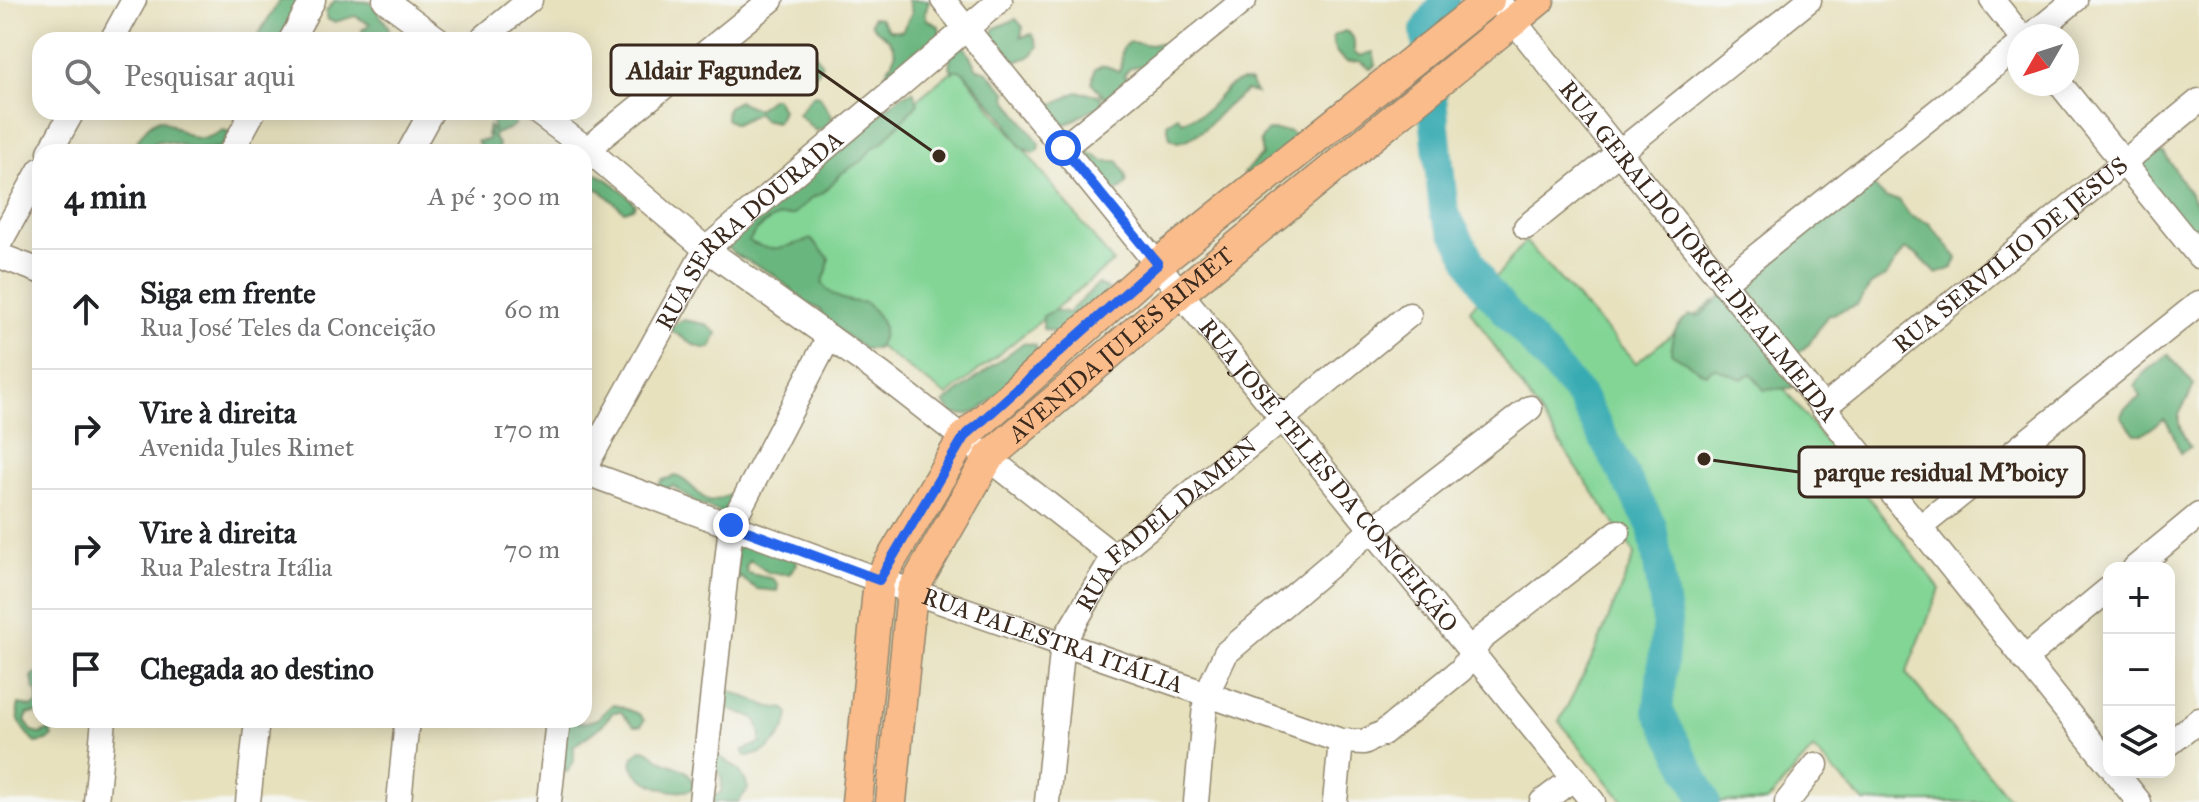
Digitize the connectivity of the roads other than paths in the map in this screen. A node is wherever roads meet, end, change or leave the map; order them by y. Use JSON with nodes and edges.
{"nodes":[{"id":1,"x":134,"y":0,"type":"edge"},
{"id":2,"x":313,"y":0,"type":"edge"},
{"id":3,"x":385,"y":0,"type":"edge"},
{"id":4,"x":530,"y":0,"type":"edge"},
{"id":5,"x":771,"y":0,"type":"edge"},
{"id":6,"x":943,"y":0,"type":"edge"},
{"id":7,"x":1000,"y":0,"type":"edge"},
{"id":8,"x":1244,"y":0,"type":"edge"},
{"id":9,"x":1489,"y":0,"type":"edge"},
{"id":10,"x":1539,"y":0,"type":"edge"},
{"id":11,"x":1809,"y":0,"type":"edge"},
{"id":12,"x":1992,"y":0,"type":"edge"},
{"id":13,"x":2075,"y":0,"type":"edge"},
{"id":14,"x":1505,"y":10,"type":"edge"},
{"id":15,"x":2011,"y":24,"type":"edge"},
{"id":16,"x":2046,"y":24,"type":"edge"},
{"id":17,"x":966,"y":28,"type":"junction"},
{"id":18,"x":116,"y":32,"type":"edge"},
{"id":19,"x":295,"y":32,"type":"edge"},
{"id":20,"x":428,"y":32,"type":"edge"},
{"id":21,"x":491,"y":32,"type":"edge"},
{"id":22,"x":2007,"y":56,"type":"edge"},
{"id":23,"x":2070,"y":96,"type":"edge"},
{"id":24,"x":2199,"y":101,"type":"edge"},
{"id":25,"x":68,"y":120,"type":"edge"},
{"id":26,"x":249,"y":120,"type":"edge"},
{"id":27,"x":427,"y":120,"type":"edge"},
{"id":28,"x":547,"y":120,"type":"edge"},
{"id":29,"x":54,"y":144,"type":"edge"},
{"id":30,"x":235,"y":144,"type":"edge"},
{"id":31,"x":413,"y":144,"type":"edge"},
{"id":32,"x":576,"y":144,"type":"edge"},
{"id":33,"x":592,"y":147,"type":"edge"},
{"id":34,"x":1063,"y":148,"type":"junction"},
{"id":35,"x":1618,"y":153,"type":"junction"},
{"id":36,"x":592,"y":157,"type":"edge"},
{"id":37,"x":2124,"y":163,"type":"junction"},
{"id":38,"x":32,"y":184,"type":"edge"},
{"id":39,"x":1526,"y":227,"type":"dead end"},
{"id":40,"x":0,"y":242,"type":"edge"},
{"id":41,"x":706,"y":249,"type":"junction"},
{"id":42,"x":0,"y":256,"type":"edge"},
{"id":43,"x":2199,"y":256,"type":"edge"},
{"id":44,"x":1158,"y":264,"type":"junction"},
{"id":45,"x":32,"y":268,"type":"edge"},
{"id":46,"x":1723,"y":283,"type":"junction"},
{"id":47,"x":1180,"y":293,"type":"junction"},
{"id":48,"x":2199,"y":303,"type":"edge"},
{"id":49,"x":1409,"y":315,"type":"dead end"},
{"id":50,"x":829,"y":337,"type":"junction"},
{"id":51,"x":1530,"y":408,"type":"dead end"},
{"id":52,"x":1823,"y":408,"type":"junction"},
{"id":53,"x":1281,"y":417,"type":"junction"},
{"id":54,"x":964,"y":437,"type":"junction"},
{"id":55,"x":592,"y":456,"type":"edge"},
{"id":56,"x":989,"y":457,"type":"junction"},
{"id":57,"x":592,"y":474,"type":"edge"},
{"id":58,"x":2199,"y":515,"type":"edge"},
{"id":59,"x":731,"y":525,"type":"junction"},
{"id":60,"x":1919,"y":528,"type":"junction"},
{"id":61,"x":1373,"y":529,"type":"junction"},
{"id":62,"x":1618,"y":532,"type":"dead end"},
{"id":63,"x":1114,"y":556,"type":"junction"},
{"id":64,"x":2142,"y":562,"type":"edge"},
{"id":65,"x":879,"y":580,"type":"junction"},
{"id":66,"x":912,"y":591,"type":"junction"},
{"id":67,"x":2103,"y":594,"type":"edge"},
{"id":68,"x":1063,"y":642,"type":"junction"},
{"id":69,"x":1472,"y":652,"type":"junction"},
{"id":70,"x":2024,"y":659,"type":"junction"},
{"id":71,"x":1206,"y":695,"type":"junction"},
{"id":72,"x":2199,"y":720,"type":"edge"},
{"id":73,"x":103,"y":728,"type":"edge"},
{"id":74,"x":256,"y":728,"type":"edge"},
{"id":75,"x":406,"y":728,"type":"edge"},
{"id":76,"x":557,"y":728,"type":"edge"},
{"id":77,"x":2175,"y":739,"type":"edge"},
{"id":78,"x":1341,"y":741,"type":"junction"},
{"id":79,"x":2103,"y":752,"type":"edge"},
{"id":80,"x":1816,"y":765,"type":"dead end"},
{"id":81,"x":1574,"y":778,"type":"junction"},
{"id":82,"x":2124,"y":778,"type":"edge"},
{"id":83,"x":96,"y":802,"type":"edge"},
{"id":84,"x":248,"y":802,"type":"edge"},
{"id":85,"x":399,"y":802,"type":"edge"},
{"id":86,"x":549,"y":802,"type":"edge"},
{"id":87,"x":701,"y":802,"type":"edge"},
{"id":88,"x":857,"y":802,"type":"edge"},
{"id":89,"x":891,"y":802,"type":"edge"},
{"id":90,"x":1047,"y":802,"type":"edge"},
{"id":91,"x":1196,"y":802,"type":"edge"},
{"id":92,"x":1335,"y":802,"type":"edge"},
{"id":93,"x":1542,"y":802,"type":"edge"},
{"id":94,"x":1593,"y":802,"type":"edge"},
{"id":95,"x":1787,"y":802,"type":"edge"},
{"id":96,"x":2139,"y":802,"type":"edge"}],
"edges":[{"from":1,"to":18,"type":"street"},
{"from":2,"to":19,"type":"street"},
{"from":3,"to":20,"type":"street"},
{"from":4,"to":21,"type":"street"},
{"from":5,"to":33,"type":"street"},
{"from":6,"to":17,"type":"street","name":"RUA JOSÉ TELES DA CONCEIÇÃO"},
{"from":7,"to":17,"type":"street","name":"RUA SERRA DOURADA"},
{"from":8,"to":34,"type":"street"},
{"from":9,"to":44,"type":"main road","name":"AVENIDA JULES RIMET"},
{"from":10,"to":14,"type":"main road","name":"AVENIDA JULES RIMET"},
{"from":11,"to":35,"type":"street"},
{"from":12,"to":15,"type":"street"},
{"from":13,"to":16,"type":"street"},
{"from":14,"to":35,"type":"street","name":"RUA GERALDO JORGE DE ALMEIDA"},
{"from":14,"to":47,"type":"main road","name":"AVENIDA JULES RIMET"},
{"from":17,"to":34,"type":"street","name":"RUA JOSÉ TELES DA CONCEIÇÃO"},
{"from":17,"to":41,"type":"street","name":"RUA SERRA DOURADA"},
{"from":22,"to":46,"type":"street"},
{"from":23,"to":37,"type":"street"},
{"from":24,"to":37,"type":"street","name":"RUA SERVILIO DE JESUS"},
{"from":25,"to":29,"type":"street"},
{"from":26,"to":30,"type":"street"},
{"from":27,"to":31,"type":"street"},
{"from":28,"to":32,"type":"street"},
{"from":34,"to":44,"type":"street","name":"RUA JOSÉ TELES DA CONCEIÇÃO"},
{"from":35,"to":39,"type":"street"},
{"from":35,"to":46,"type":"street","name":"RUA GERALDO JORGE DE ALMEIDA"},
{"from":36,"to":41,"type":"street"},
{"from":37,"to":43,"type":"street"},
{"from":37,"to":52,"type":"street","name":"RUA SERVILIO DE JESUS"},
{"from":38,"to":40,"type":"street"},
{"from":41,"to":50,"type":"street"},
{"from":41,"to":55,"type":"street","name":"RUA SERRA DOURADA"},
{"from":42,"to":45,"type":"street"},
{"from":44,"to":47,"type":"street","name":"RUA JOSÉ TELES DA CONCEIÇÃO"},
{"from":44,"to":54,"type":"main road","name":"AVENIDA JULES RIMET"},
{"from":46,"to":52,"type":"street","name":"RUA GERALDO JORGE DE ALMEIDA"},
{"from":47,"to":53,"type":"street","name":"RUA JOSÉ TELES DA CONCEIÇÃO"},
{"from":47,"to":56,"type":"main road","name":"AVENIDA JULES RIMET"},
{"from":48,"to":60,"type":"street"},
{"from":49,"to":53,"type":"street","name":"RUA FADEL DAMEN"},
{"from":50,"to":54,"type":"street"},
{"from":50,"to":59,"type":"street"},
{"from":51,"to":61,"type":"street"},
{"from":52,"to":60,"type":"street","name":"RUA GERALDO JORGE DE ALMEIDA"},
{"from":53,"to":61,"type":"street","name":"RUA JOSÉ TELES DA CONCEIÇÃO"},
{"from":53,"to":63,"type":"street","name":"RUA FADEL DAMEN"},
{"from":54,"to":56,"type":"street"},
{"from":54,"to":65,"type":"main road","name":"AVENIDA JULES RIMET"},
{"from":56,"to":63,"type":"street"},
{"from":56,"to":66,"type":"main road","name":"AVENIDA JULES RIMET"},
{"from":57,"to":59,"type":"street","name":"RUA PALESTRA ITÁLIA"},
{"from":58,"to":64,"type":"street"},
{"from":59,"to":65,"type":"street","name":"RUA PALESTRA ITÁLIA"},
{"from":59,"to":87,"type":"street"},
{"from":60,"to":70,"type":"street","name":"RUA GERALDO JORGE DE ALMEIDA"},
{"from":61,"to":69,"type":"street","name":"RUA JOSÉ TELES DA CONCEIÇÃO"},
{"from":61,"to":71,"type":"street"},
{"from":62,"to":69,"type":"street"},
{"from":63,"to":68,"type":"street","name":"RUA FADEL DAMEN"},
{"from":65,"to":66,"type":"street","name":"RUA PALESTRA ITÁLIA"},
{"from":65,"to":88,"type":"main road","name":"AVENIDA JULES RIMET"},
{"from":66,"to":68,"type":"street","name":"RUA PALESTRA ITÁLIA"},
{"from":66,"to":89,"type":"main road","name":"AVENIDA JULES RIMET"},
{"from":67,"to":70,"type":"street"},
{"from":68,"to":71,"type":"street","name":"RUA PALESTRA ITÁLIA"},
{"from":68,"to":90,"type":"street","name":"RUA FADEL DAMEN"},
{"from":69,"to":78,"type":"street"},
{"from":69,"to":81,"type":"street","name":"RUA JOSÉ TELES DA CONCEIÇÃO"},
{"from":70,"to":79,"type":"street","name":"RUA GERALDO JORGE DE ALMEIDA"},
{"from":71,"to":78,"type":"street","name":"RUA PALESTRA ITÁLIA"},
{"from":71,"to":91,"type":"street"},
{"from":72,"to":77,"type":"street"},
{"from":73,"to":83,"type":"street"},
{"from":74,"to":84,"type":"street"},
{"from":75,"to":85,"type":"street"},
{"from":76,"to":86,"type":"street"},
{"from":78,"to":92,"type":"street"},
{"from":80,"to":95,"type":"street"},
{"from":81,"to":93,"type":"street"},
{"from":81,"to":94,"type":"street","name":"RUA JOSÉ TELES DA CONCEIÇÃO"},
{"from":82,"to":96,"type":"street","name":"RUA GERALDO JORGE DE ALMEIDA"}]}
